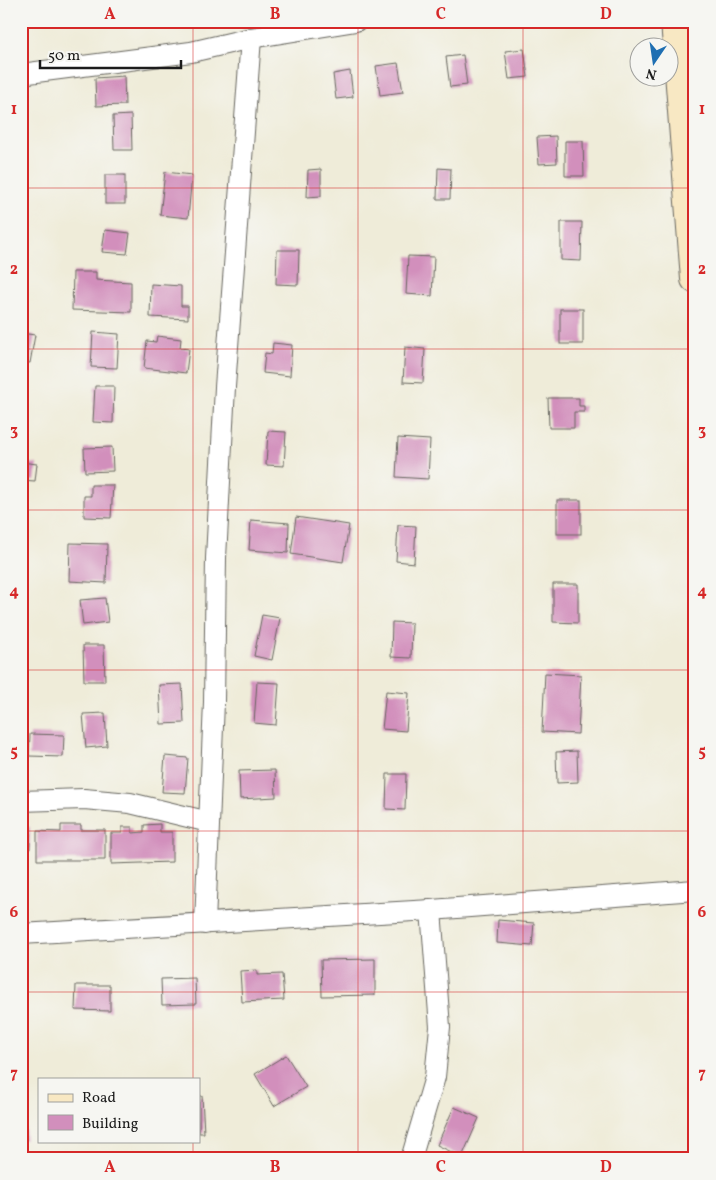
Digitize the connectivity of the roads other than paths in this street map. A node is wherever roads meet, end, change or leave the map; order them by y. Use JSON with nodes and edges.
{"nodes":[{"id":1,"x":356,"y":21,"type":"edge"},
{"id":2,"x":675,"y":21,"type":"edge"},
{"id":3,"x":251,"y":38,"type":"junction"},
{"id":4,"x":21,"y":74,"type":"edge"},
{"id":5,"x":695,"y":279,"type":"edge"},
{"id":6,"x":21,"y":801,"type":"edge"},
{"id":7,"x":209,"y":822,"type":"junction"},
{"id":8,"x":695,"y":890,"type":"edge"},
{"id":9,"x":431,"y":910,"type":"junction"},
{"id":10,"x":205,"y":924,"type":"junction"},
{"id":11,"x":21,"y":934,"type":"edge"},
{"id":12,"x":411,"y":1159,"type":"edge"}],
"edges":[{"from":1,"to":3,"type":"street"},
{"from":2,"to":5,"type":"main road"},
{"from":3,"to":4,"type":"street"},
{"from":3,"to":7,"type":"street"},
{"from":6,"to":7,"type":"street"},
{"from":7,"to":10,"type":"street"},
{"from":8,"to":9,"type":"street"},
{"from":9,"to":10,"type":"street"},
{"from":9,"to":12,"type":"street"},
{"from":10,"to":11,"type":"street"}]}
